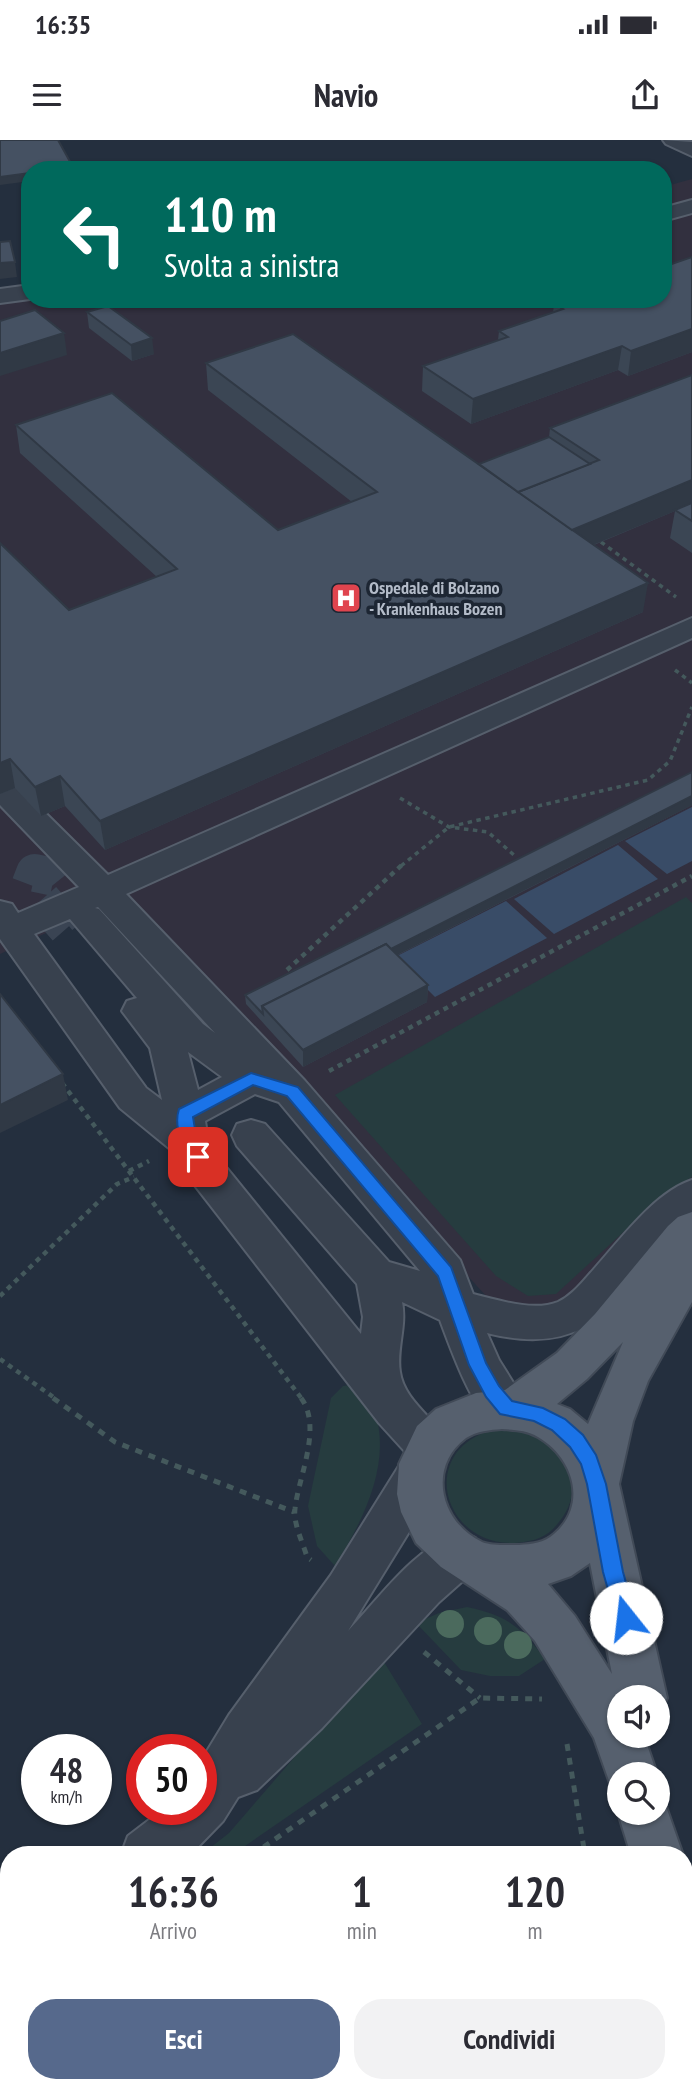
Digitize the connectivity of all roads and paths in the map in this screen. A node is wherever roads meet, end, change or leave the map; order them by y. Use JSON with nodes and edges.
{"nodes":[{"id":1,"x":673,"y":140,"type":"edge"},
{"id":2,"x":692,"y":150,"type":"edge"},
{"id":3,"x":692,"y":206,"type":"edge"},
{"id":4,"x":672,"y":212,"type":"edge"},
{"id":5,"x":21,"y":293,"type":"edge"},
{"id":6,"x":0,"y":296,"type":"edge"},
{"id":7,"x":601,"y":542,"type":"edge"},
{"id":8,"x":689,"y":622,"type":"edge"},
{"id":9,"x":692,"y":707,"type":"edge"},
{"id":10,"x":362,"y":776,"type":"junction"},
{"id":11,"x":6,"y":792,"type":"edge"},
{"id":12,"x":449,"y":827,"type":"junction"},
{"id":13,"x":515,"y":856,"type":"dead end"},
{"id":14,"x":692,"y":876,"type":"edge"},
{"id":15,"x":85,"y":912,"type":"junction"},
{"id":16,"x":7,"y":921,"type":"edge"},
{"id":17,"x":287,"y":970,"type":"dead end"},
{"id":18,"x":57,"y":1077,"type":"edge"},
{"id":19,"x":251,"y":1079,"type":"junction"},
{"id":20,"x":292,"y":1091,"type":"junction"},
{"id":21,"x":187,"y":1128,"type":"junction"},
{"id":22,"x":251,"y":1135,"type":"dead end"},
{"id":23,"x":144,"y":1164,"type":"dead end"},
{"id":24,"x":129,"y":1171,"type":"junction"},
{"id":25,"x":134,"y":1177,"type":"junction"},
{"id":26,"x":692,"y":1196,"type":"edge"},
{"id":27,"x":692,"y":1229,"type":"edge"},
{"id":28,"x":692,"y":1269,"type":"edge"},
{"id":29,"x":377,"y":1278,"type":"junction"},
{"id":30,"x":0,"y":1296,"type":"edge"},
{"id":31,"x":457,"y":1308,"type":"junction"},
{"id":32,"x":0,"y":1359,"type":"edge"},
{"id":33,"x":391,"y":1404,"type":"junction"},
{"id":34,"x":510,"y":1408,"type":"junction"},
{"id":35,"x":424,"y":1460,"type":"junction"},
{"id":36,"x":597,"y":1489,"type":"junction"},
{"id":37,"x":294,"y":1512,"type":"junction"},
{"id":38,"x":470,"y":1559,"type":"junction"},
{"id":39,"x":348,"y":1591,"type":"junction"},
{"id":40,"x":386,"y":1622,"type":"junction"},
{"id":41,"x":639,"y":1685,"type":"edge"},
{"id":42,"x":480,"y":1698,"type":"junction"},
{"id":43,"x":552,"y":1704,"type":"dead end"},
{"id":44,"x":566,"y":1736,"type":"dead end"},
{"id":45,"x":627,"y":1762,"type":"edge"},
{"id":46,"x":217,"y":1782,"type":"edge"},
{"id":47,"x":217,"y":1793,"type":"edge"},
{"id":48,"x":183,"y":1825,"type":"edge"},
{"id":49,"x":648,"y":1825,"type":"edge"},
{"id":50,"x":656,"y":1825,"type":"edge"},
{"id":51,"x":160,"y":1846,"type":"edge"},
{"id":52,"x":265,"y":1846,"type":"edge"},
{"id":53,"x":584,"y":1846,"type":"edge"},
{"id":54,"x":655,"y":1846,"type":"edge"},
{"id":55,"x":657,"y":1846,"type":"edge"}],
"edges":[{"from":1,"to":2,"type":"lane"},
{"from":3,"to":4,"type":"lane"},
{"from":5,"to":6,"type":"lane"},
{"from":7,"to":8,"type":"path"},
{"from":8,"to":10,"type":"lane"},
{"from":9,"to":12,"type":"path"},
{"from":10,"to":12,"type":"path"},
{"from":10,"to":15,"type":"lane"},
{"from":11,"to":15,"type":"lane"},
{"from":12,"to":13,"type":"path"},
{"from":12,"to":17,"type":"path"},
{"from":14,"to":20,"type":"path"},
{"from":15,"to":16,"type":"lane"},
{"from":15,"to":19,"type":"lane"},
{"from":15,"to":20,"type":"lane"},
{"from":15,"to":21,"type":"lane"},
{"from":16,"to":21,"type":"lane"},
{"from":18,"to":24,"type":"path"},
{"from":19,"to":20,"type":"lane"},
{"from":19,"to":21,"type":"lane"},
{"from":20,"to":31,"type":"lane"},
{"from":21,"to":33,"type":"lane"},
{"from":22,"to":29,"type":"lane"},
{"from":23,"to":24,"type":"path"},
{"from":24,"to":25,"type":"path"},
{"from":25,"to":30,"type":"path"},
{"from":25,"to":37,"type":"path"},
{"from":26,"to":31,"type":"lane"},
{"from":27,"to":34,"type":"main road"},
{"from":28,"to":36,"type":"main road"},
{"from":29,"to":31,"type":"lane"},
{"from":29,"to":33,"type":"lane"},
{"from":31,"to":34,"type":"lane"},
{"from":32,"to":37,"type":"path"},
{"from":33,"to":35,"type":"lane"},
{"from":34,"to":35,"type":"main road"},
{"from":34,"to":36,"type":"main road"},
{"from":35,"to":38,"type":"main road"},
{"from":35,"to":39,"type":"lane"},
{"from":36,"to":38,"type":"main road"},
{"from":36,"to":41,"type":"main road"},
{"from":37,"to":39,"type":"path"},
{"from":38,"to":40,"type":"lane"},
{"from":38,"to":45,"type":"main road"},
{"from":39,"to":46,"type":"lane"},
{"from":40,"to":42,"type":"path"},
{"from":40,"to":47,"type":"lane"},
{"from":42,"to":43,"type":"path"},
{"from":42,"to":52,"type":"path"},
{"from":44,"to":53,"type":"path"},
{"from":48,"to":51,"type":"lane"},
{"from":49,"to":54,"type":"main road"},
{"from":50,"to":55,"type":"main road"}]}
